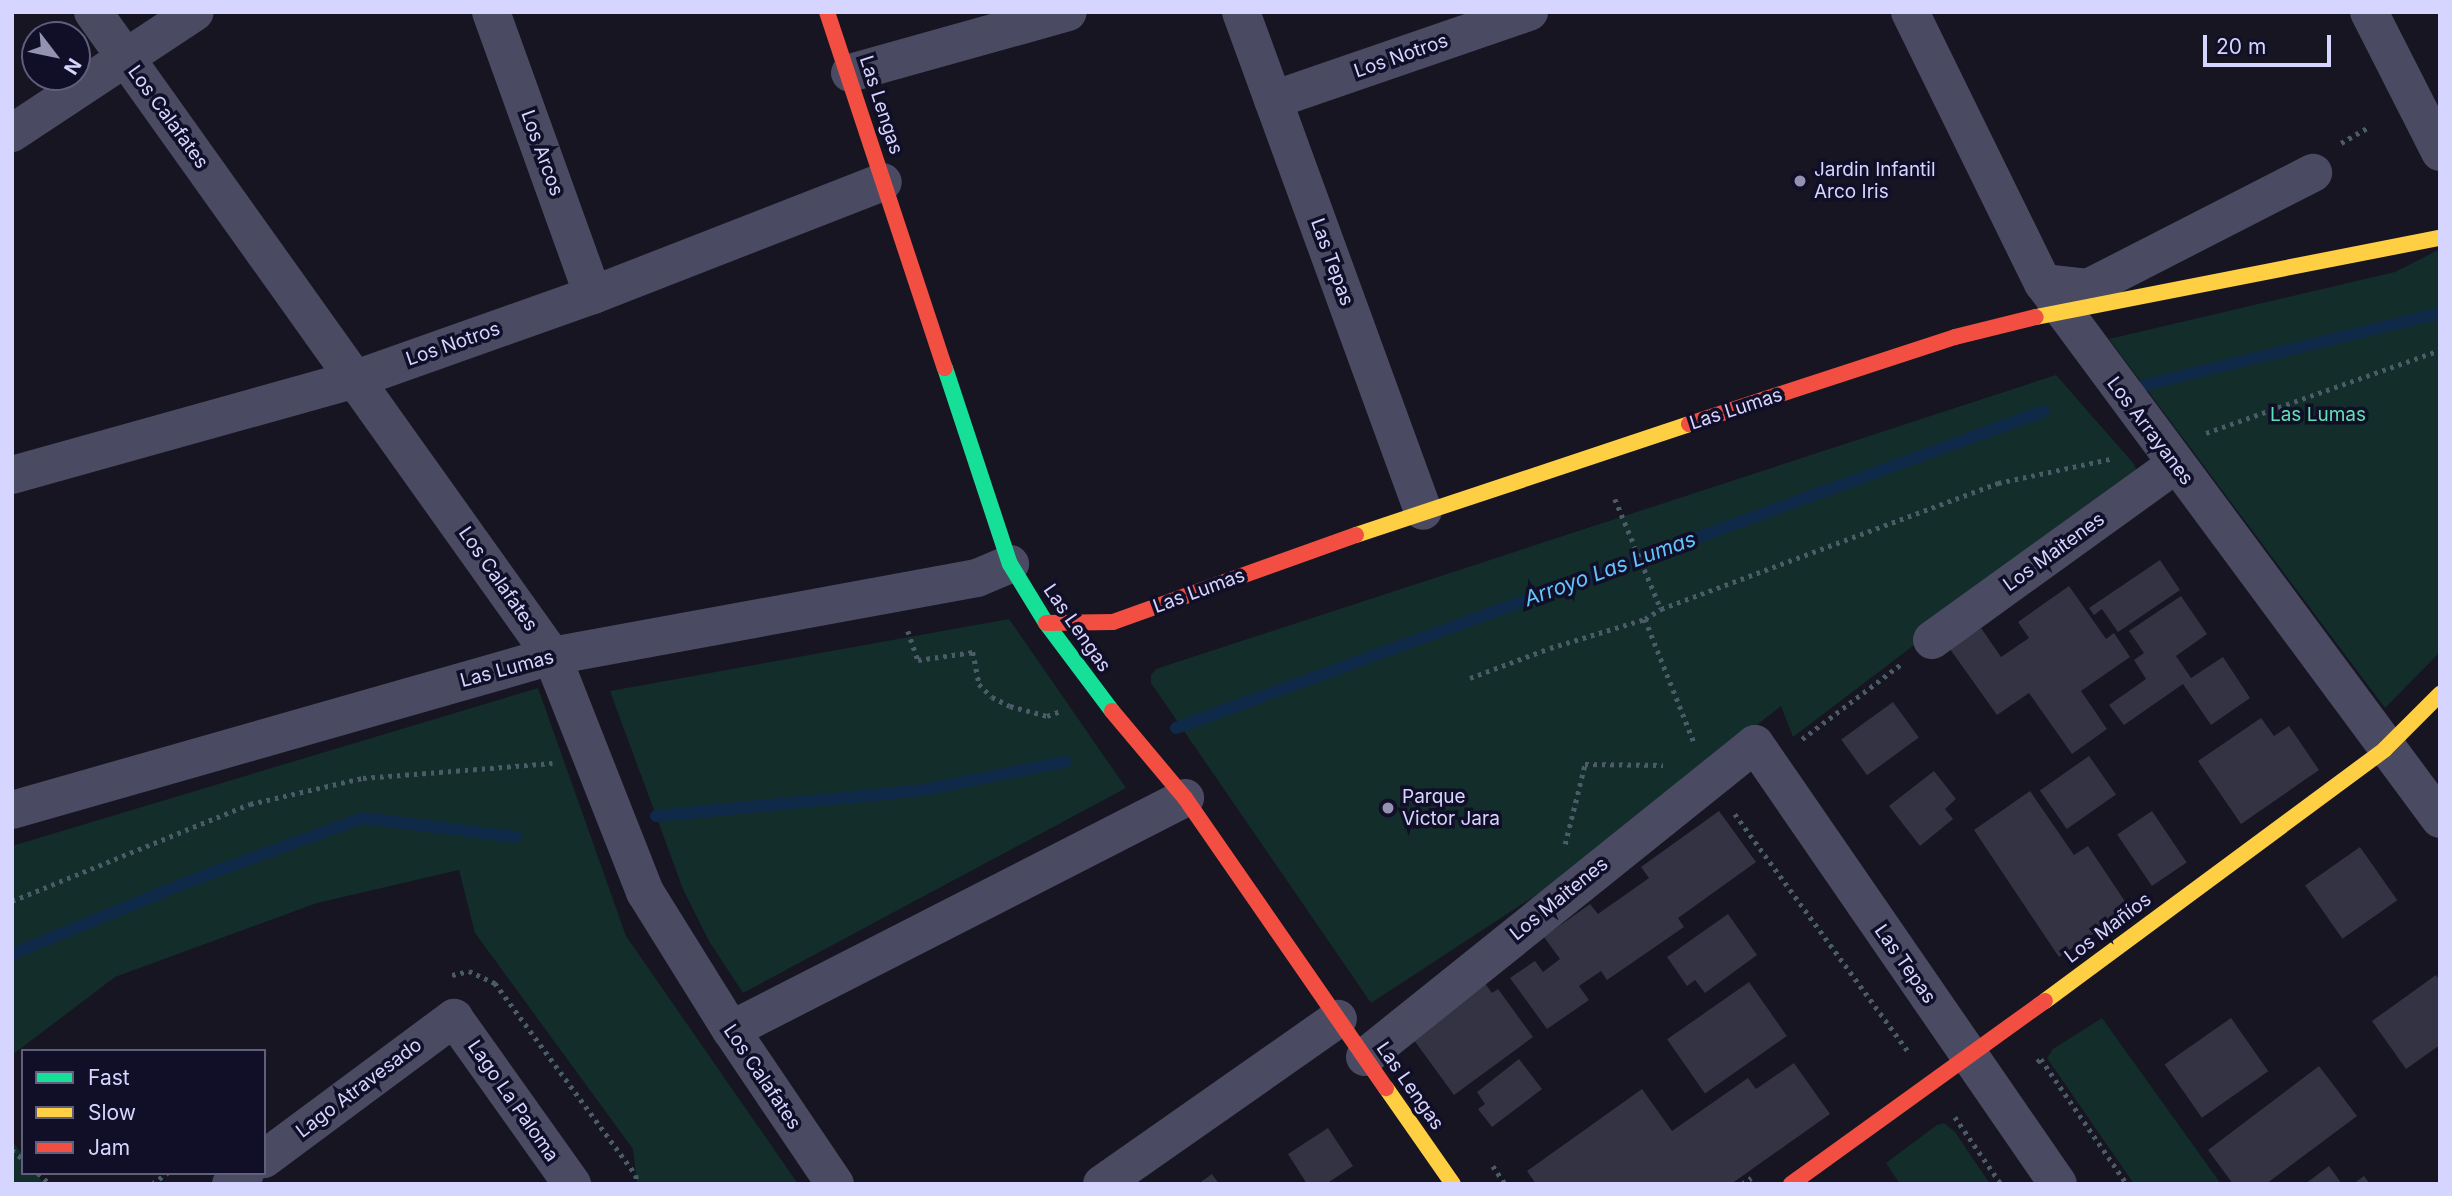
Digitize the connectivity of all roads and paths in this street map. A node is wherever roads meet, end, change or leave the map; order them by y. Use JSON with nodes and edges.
{"nodes":[{"id":1,"x":93,"y":12,"type":"edge"},
{"id":2,"x":195,"y":12,"type":"edge"},
{"id":3,"x":491,"y":12,"type":"edge"},
{"id":4,"x":827,"y":12,"type":"edge"},
{"id":5,"x":1068,"y":12,"type":"edge"},
{"id":6,"x":1241,"y":12,"type":"edge"},
{"id":7,"x":1529,"y":12,"type":"edge"},
{"id":8,"x":1910,"y":12,"type":"edge"},
{"id":9,"x":2369,"y":12,"type":"edge"},
{"id":10,"x":126,"y":59,"type":"junction"},
{"id":11,"x":849,"y":73,"type":"junction"},
{"id":12,"x":1273,"y":100,"type":"junction"},
{"id":13,"x":2367,"y":128,"type":"dead end"},
{"id":14,"x":12,"y":133,"type":"edge"},
{"id":15,"x":2440,"y":152,"type":"edge"},
{"id":16,"x":2322,"y":161,"type":"joint"},
{"id":17,"x":883,"y":182,"type":"junction"},
{"id":18,"x":2440,"y":238,"type":"edge"},
{"id":19,"x":593,"y":295,"type":"junction"},
{"id":20,"x":2054,"y":296,"type":"junction"},
{"id":21,"x":2440,"y":350,"type":"edge"},
{"id":22,"x":356,"y":379,"type":"junction"},
{"id":23,"x":2169,"y":456,"type":"junction"},
{"id":24,"x":12,"y":475,"type":"edge"},
{"id":25,"x":1615,"y":499,"type":"dead end"},
{"id":26,"x":1423,"y":511,"type":"junction"},
{"id":27,"x":1010,"y":564,"type":"junction"},
{"id":28,"x":1661,"y":609,"type":"junction"},
{"id":29,"x":1645,"y":619,"type":"junction"},
{"id":30,"x":1046,"y":623,"type":"junction"},
{"id":31,"x":906,"y":626,"type":"dead end"},
{"id":32,"x":1932,"y":640,"type":"joint"},
{"id":33,"x":552,"y":656,"type":"junction"},
{"id":34,"x":1470,"y":678,"type":"dead end"},
{"id":35,"x":2440,"y":694,"type":"edge"},
{"id":36,"x":1068,"y":708,"type":"dead end"},
{"id":37,"x":2385,"y":749,"type":"junction"},
{"id":38,"x":1698,"y":753,"type":"dead end"},
{"id":39,"x":1761,"y":754,"type":"junction"},
{"id":40,"x":591,"y":760,"type":"junction"},
{"id":41,"x":1677,"y":765,"type":"dead end"},
{"id":42,"x":1185,"y":798,"type":"junction"},
{"id":43,"x":12,"y":810,"type":"edge"},
{"id":44,"x":1732,"y":810,"type":"dead end"},
{"id":45,"x":2440,"y":819,"type":"edge"},
{"id":46,"x":1563,"y":851,"type":"dead end"},
{"id":47,"x":12,"y":901,"type":"edge"},
{"id":48,"x":454,"y":1018,"type":"joint"},
{"id":49,"x":1338,"y":1018,"type":"junction"},
{"id":50,"x":730,"y":1030,"type":"junction"},
{"id":51,"x":1365,"y":1057,"type":"junction"},
{"id":52,"x":1969,"y":1057,"type":"junction"},
{"id":53,"x":1915,"y":1062,"type":"dead end"},
{"id":54,"x":1957,"y":1120,"type":"dead end"},
{"id":55,"x":266,"y":1158,"type":"edge"},
{"id":56,"x":1753,"y":1176,"type":"dead end"},
{"id":57,"x":572,"y":1184,"type":"edge"},
{"id":58,"x":835,"y":1184,"type":"edge"},
{"id":59,"x":1102,"y":1184,"type":"edge"},
{"id":60,"x":1453,"y":1184,"type":"edge"},
{"id":61,"x":1742,"y":1184,"type":"edge"},
{"id":62,"x":1791,"y":1184,"type":"edge"},
{"id":63,"x":2001,"y":1184,"type":"edge"},
{"id":64,"x":2058,"y":1184,"type":"edge"}],
"edges":[{"from":1,"to":10,"type":"street","name":"Los Calafates"},
{"from":2,"to":10,"type":"street"},
{"from":3,"to":19,"type":"street","name":"Los Arcos"},
{"from":4,"to":11,"type":"street","name":"Las Lengas"},
{"from":5,"to":11,"type":"street"},
{"from":6,"to":12,"type":"street","name":"Las Tepas"},
{"from":7,"to":12,"type":"street","name":"Los Notros"},
{"from":8,"to":20,"type":"street","name":"Los Arrayanes"},
{"from":9,"to":15,"type":"street"},
{"from":10,"to":14,"type":"street"},
{"from":10,"to":22,"type":"street","name":"Los Calafates"},
{"from":11,"to":17,"type":"street","name":"Las Lengas"},
{"from":12,"to":26,"type":"street","name":"Las Tepas"},
{"from":13,"to":16,"type":"path"},
{"from":16,"to":20,"type":"street"},
{"from":17,"to":19,"type":"street","name":"Los Notros"},
{"from":17,"to":27,"type":"street","name":"Las Lengas"},
{"from":18,"to":20,"type":"street","name":"Las Lumas"},
{"from":19,"to":22,"type":"street","name":"Los Notros"},
{"from":20,"to":23,"type":"street","name":"Los Arrayanes"},
{"from":20,"to":26,"type":"street","name":"Las Lumas"},
{"from":21,"to":23,"type":"path"},
{"from":22,"to":24,"type":"street","name":"Los Notros"},
{"from":22,"to":33,"type":"street","name":"Los Calafates"},
{"from":23,"to":28,"type":"path"},
{"from":23,"to":32,"type":"street","name":"Los Maitenes"},
{"from":23,"to":37,"type":"street","name":"Los Arrayanes"},
{"from":25,"to":28,"type":"path"},
{"from":26,"to":30,"type":"street","name":"Las Lumas"},
{"from":27,"to":30,"type":"street","name":"Las Lengas"},
{"from":27,"to":33,"type":"street","name":"Las Lumas"},
{"from":28,"to":29,"type":"path"},
{"from":29,"to":34,"type":"path"},
{"from":29,"to":38,"type":"path"},
{"from":30,"to":42,"type":"street","name":"Las Lengas"},
{"from":31,"to":36,"type":"path"},
{"from":32,"to":39,"type":"path"},
{"from":33,"to":40,"type":"street","name":"Los Calafates"},
{"from":33,"to":43,"type":"street","name":"Las Lumas"},
{"from":35,"to":37,"type":"street","name":"Los Mañíos"},
{"from":37,"to":45,"type":"street","name":"Los Arrayanes"},
{"from":37,"to":52,"type":"street","name":"Los Mañíos"},
{"from":39,"to":51,"type":"street","name":"Los Maitenes"},
{"from":39,"to":52,"type":"street","name":"Las Tepas"},
{"from":40,"to":47,"type":"path"},
{"from":40,"to":50,"type":"street","name":"Los Calafates"},
{"from":41,"to":46,"type":"path"},
{"from":42,"to":49,"type":"street","name":"Las Lengas"},
{"from":42,"to":50,"type":"street"},
{"from":44,"to":53,"type":"path"},
{"from":48,"to":55,"type":"street","name":"Lago Atravesado"},
{"from":48,"to":57,"type":"street","name":"Lago La Paloma"},
{"from":49,"to":51,"type":"street","name":"Las Lengas"},
{"from":49,"to":59,"type":"street"},
{"from":50,"to":58,"type":"street","name":"Los Calafates"},
{"from":51,"to":60,"type":"street","name":"Las Lengas"},
{"from":52,"to":62,"type":"street","name":"Los Mañíos"},
{"from":52,"to":64,"type":"street","name":"Las Tepas"},
{"from":54,"to":63,"type":"path"},
{"from":56,"to":61,"type":"path"}]}
